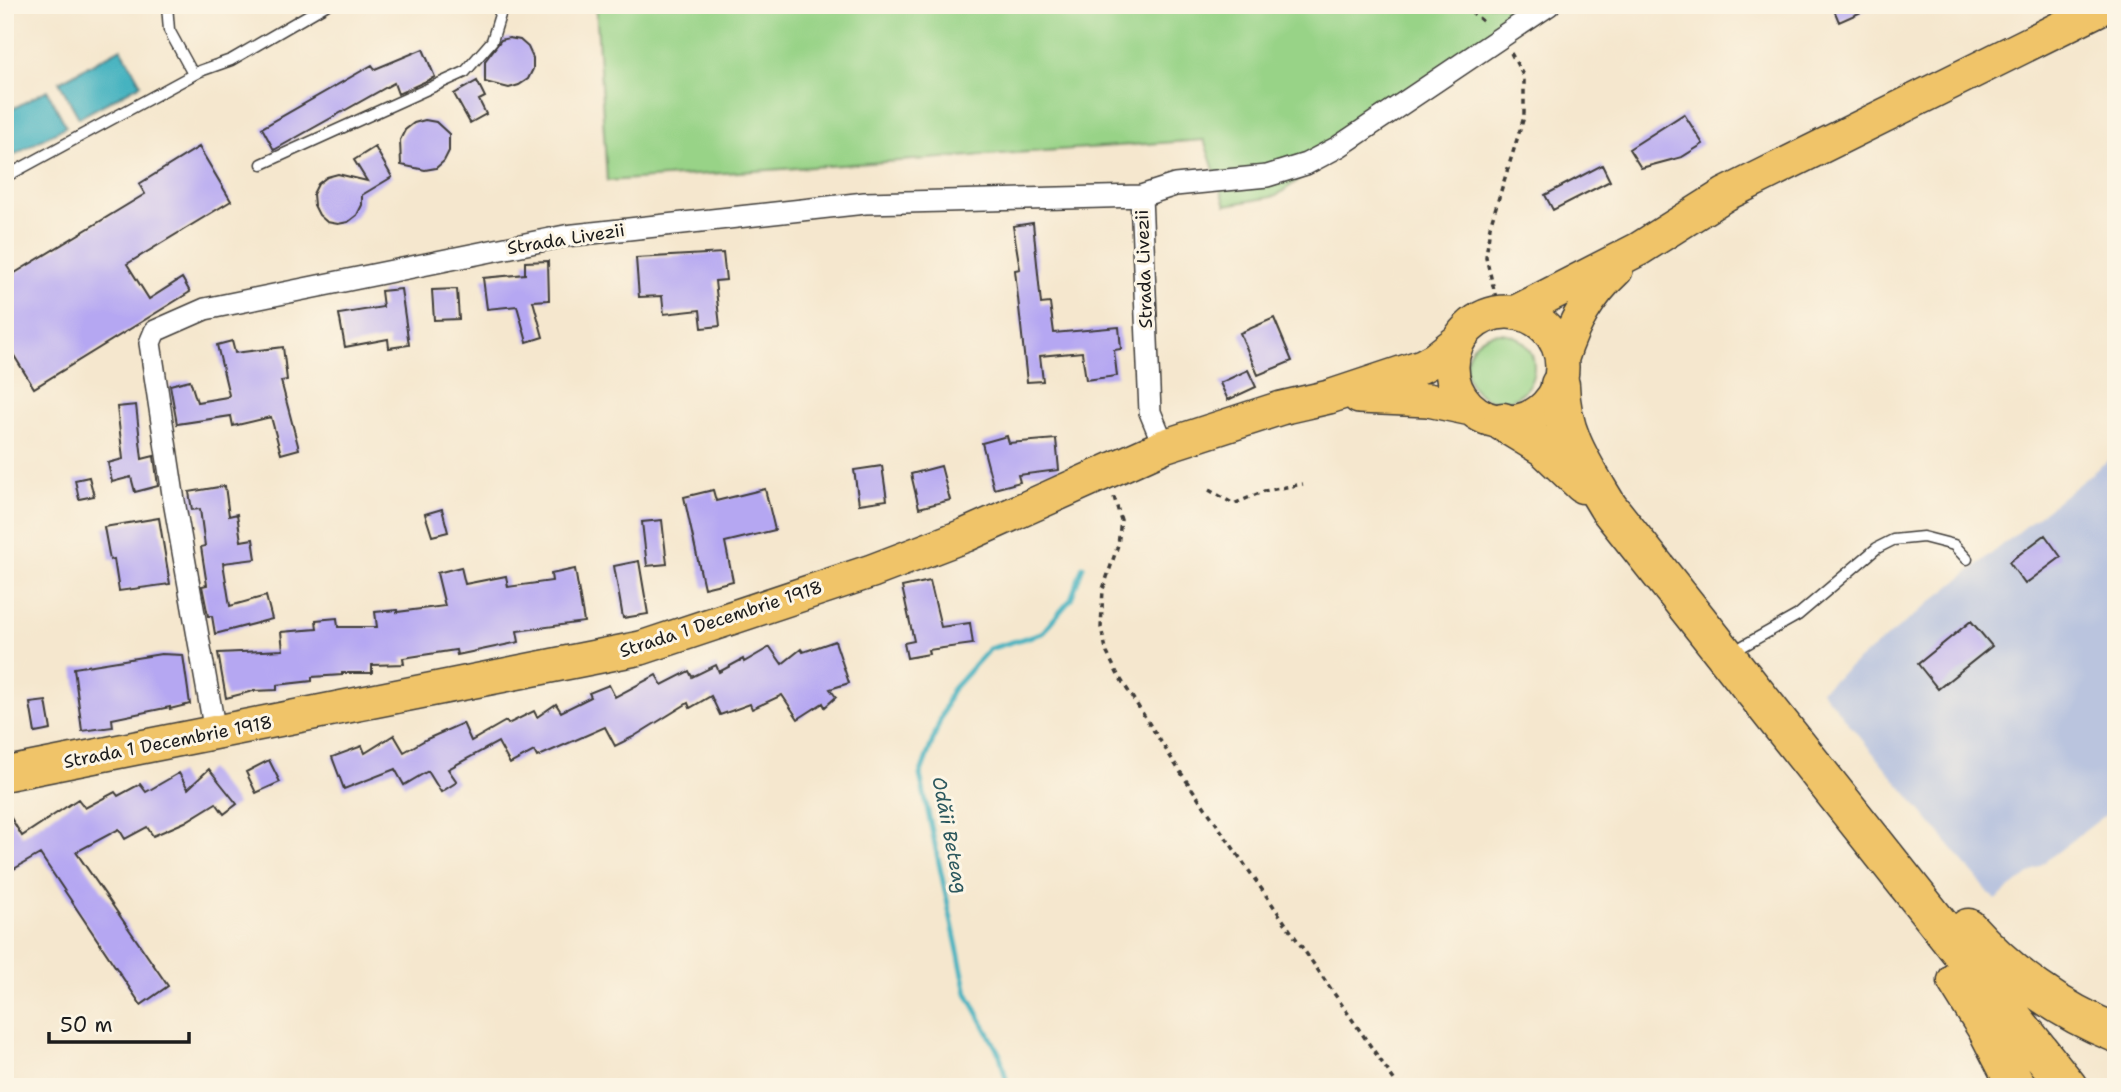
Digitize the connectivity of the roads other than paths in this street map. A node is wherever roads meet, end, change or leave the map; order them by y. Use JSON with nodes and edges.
{"nodes":[{"id":1,"x":167,"y":5,"type":"edge"},
{"id":2,"x":326,"y":5,"type":"edge"},
{"id":3,"x":503,"y":5,"type":"edge"},
{"id":4,"x":1549,"y":5,"type":"edge"},
{"id":5,"x":2107,"y":5,"type":"edge"},
{"id":6,"x":193,"y":74,"type":"junction"},
{"id":7,"x":262,"y":164,"type":"dead end"},
{"id":8,"x":5,"y":177,"type":"edge"},
{"id":9,"x":1142,"y":196,"type":"junction"},
{"id":10,"x":1639,"y":249,"type":"junction"},
{"id":11,"x":1507,"y":312,"type":"junction"},
{"id":12,"x":1459,"y":340,"type":"junction"},
{"id":13,"x":1561,"y":372,"type":"junction"},
{"id":14,"x":1329,"y":397,"type":"junction"},
{"id":15,"x":1487,"y":416,"type":"junction"},
{"id":16,"x":1164,"y":446,"type":"junction"},
{"id":17,"x":1608,"y":507,"type":"junction"},
{"id":18,"x":1967,"y":559,"type":"dead end"},
{"id":19,"x":1726,"y":641,"type":"junction"},
{"id":20,"x":215,"y":732,"type":"junction"},
{"id":21,"x":5,"y":774,"type":"edge"},
{"id":22,"x":2116,"y":1033,"type":"edge"},
{"id":23,"x":2017,"y":1087,"type":"edge"},
{"id":24,"x":2068,"y":1087,"type":"edge"}],
"edges":[{"from":1,"to":6,"type":"lane"},
{"from":2,"to":6,"type":"lane"},
{"from":3,"to":7,"type":"lane"},
{"from":4,"to":9,"type":"street"},
{"from":5,"to":10,"type":"main road"},
{"from":6,"to":8,"type":"lane"},
{"from":9,"to":16,"type":"street","name":"Strada Livezii"},
{"from":9,"to":20,"type":"street","name":"Strada Livezii"},
{"from":10,"to":11,"type":"main road"},
{"from":10,"to":13,"type":"main road"},
{"from":11,"to":12,"type":"main road"},
{"from":11,"to":13,"type":"main road"},
{"from":12,"to":14,"type":"main road","name":"Strada 1 Decembrie 1918"},
{"from":12,"to":15,"type":"main road"},
{"from":13,"to":15,"type":"main road"},
{"from":13,"to":17,"type":"highway"},
{"from":14,"to":15,"type":"main road","name":"Strada 1 Decembrie 1918"},
{"from":14,"to":16,"type":"main road","name":"Strada 1 Decembrie 1918"},
{"from":15,"to":17,"type":"highway"},
{"from":16,"to":20,"type":"main road","name":"Strada 1 Decembrie 1918"},
{"from":17,"to":19,"type":"highway"},
{"from":18,"to":19,"type":"lane"},
{"from":19,"to":22,"type":"highway"},
{"from":19,"to":23,"type":"highway"},
{"from":19,"to":24,"type":"highway"},
{"from":20,"to":21,"type":"main road","name":"Strada 1 Decembrie 1918"}]}
